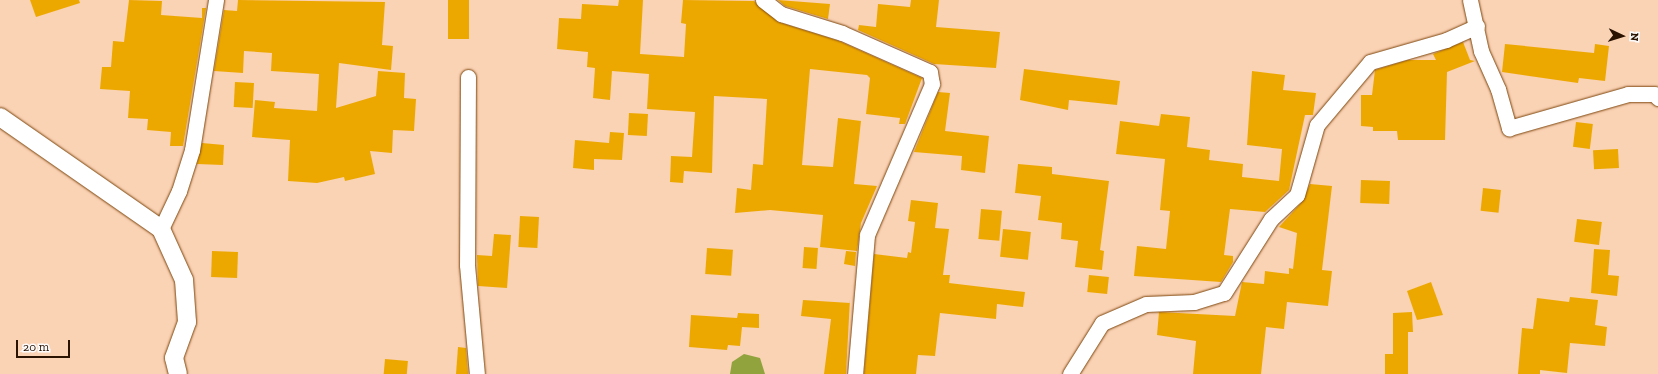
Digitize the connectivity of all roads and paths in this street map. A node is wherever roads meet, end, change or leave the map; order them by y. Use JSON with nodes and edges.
{"nodes":[{"id":1,"x":216,"y":0,"type":"edge"},
{"id":2,"x":764,"y":0,"type":"edge"},
{"id":3,"x":1470,"y":0,"type":"edge"},
{"id":4,"x":1477,"y":26,"type":"junction"},
{"id":5,"x":468,"y":77,"type":"dead end"},
{"id":6,"x":1658,"y":98,"type":"edge"},
{"id":7,"x":0,"y":117,"type":"edge"},
{"id":8,"x":161,"y":229,"type":"junction"},
{"id":9,"x":178,"y":374,"type":"edge"},
{"id":10,"x":477,"y":374,"type":"edge"},
{"id":11,"x":855,"y":374,"type":"edge"},
{"id":12,"x":1070,"y":374,"type":"edge"}],
"edges":[{"from":1,"to":8,"type":"street"},
{"from":2,"to":11,"type":"street"},
{"from":3,"to":4,"type":"street"},
{"from":4,"to":6,"type":"street"},
{"from":4,"to":12,"type":"street"},
{"from":5,"to":10,"type":"street"},
{"from":7,"to":8,"type":"street"},
{"from":8,"to":9,"type":"street"}]}
